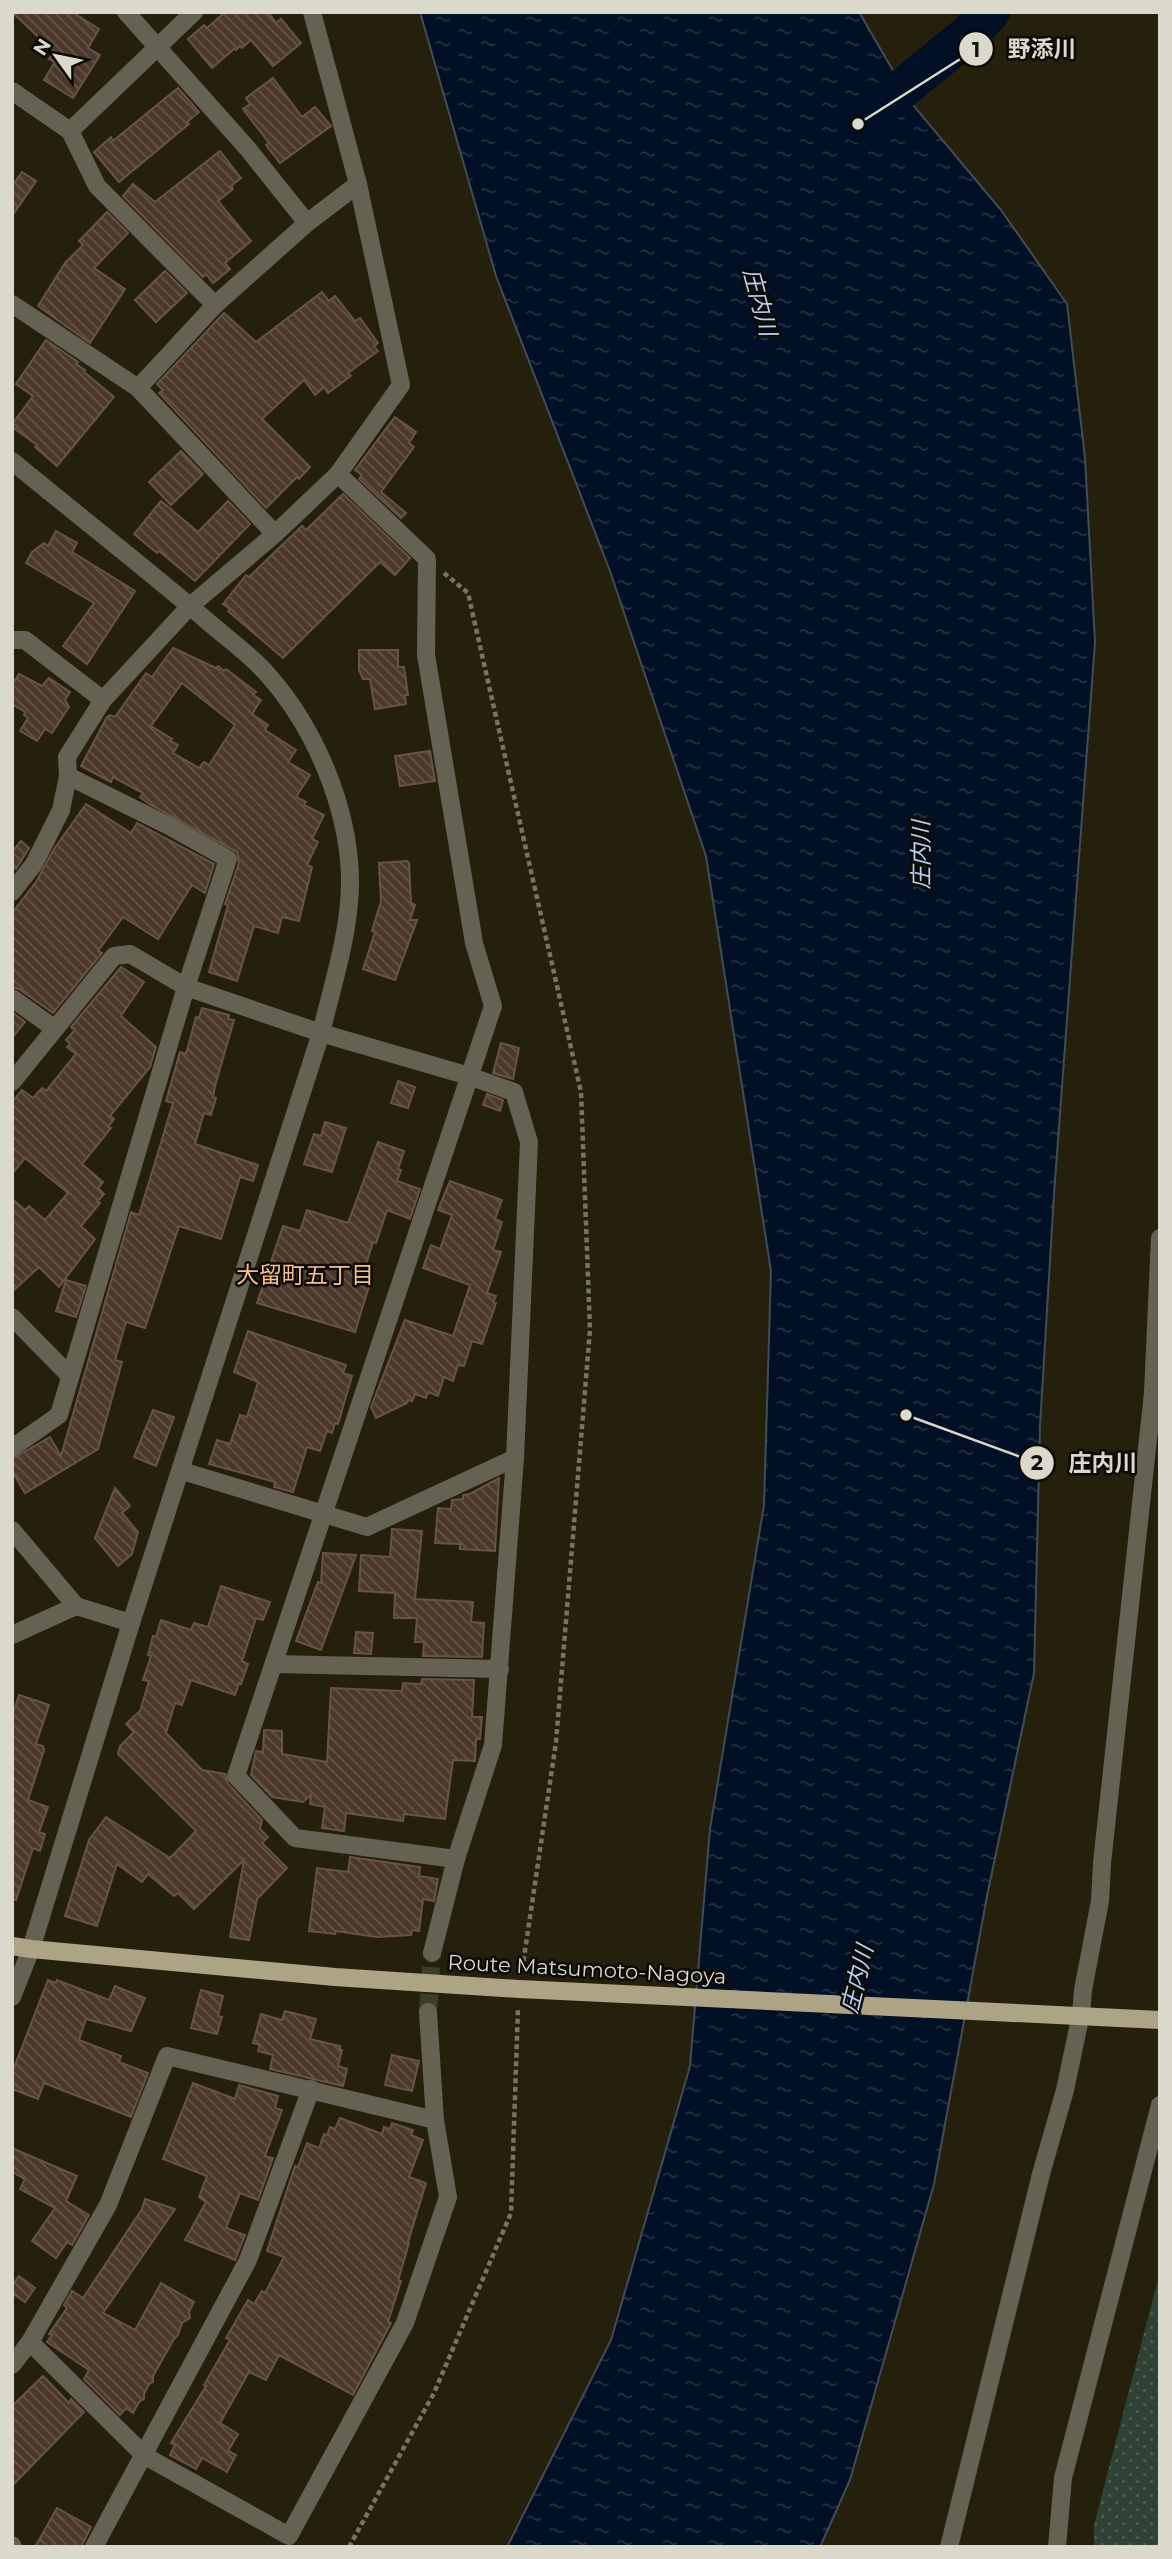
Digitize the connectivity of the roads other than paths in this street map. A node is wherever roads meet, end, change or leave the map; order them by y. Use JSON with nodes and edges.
{"nodes":[{"id":1,"x":126,"y":12,"type":"edge"},
{"id":2,"x":194,"y":12,"type":"edge"},
{"id":3,"x":312,"y":12,"type":"edge"},
{"id":4,"x":158,"y":46,"type":"junction"},
{"id":5,"x":12,"y":91,"type":"edge"},
{"id":6,"x":69,"y":131,"type":"junction"},
{"id":7,"x":358,"y":184,"type":"junction"},
{"id":8,"x":307,"y":223,"type":"junction"},
{"id":9,"x":12,"y":304,"type":"edge"},
{"id":10,"x":215,"y":306,"type":"junction"},
{"id":11,"x":138,"y":388,"type":"junction"},
{"id":12,"x":12,"y":461,"type":"edge"},
{"id":13,"x":338,"y":474,"type":"junction"},
{"id":14,"x":275,"y":534,"type":"junction"},
{"id":15,"x":190,"y":606,"type":"junction"},
{"id":16,"x":12,"y":640,"type":"edge"},
{"id":17,"x":103,"y":700,"type":"junction"},
{"id":18,"x":68,"y":776,"type":"junction"},
{"id":19,"x":12,"y":892,"type":"edge"},
{"id":20,"x":186,"y":987,"type":"junction"},
{"id":21,"x":12,"y":998,"type":"edge"},
{"id":22,"x":55,"y":1029,"type":"junction"},
{"id":23,"x":321,"y":1033,"type":"junction"},
{"id":24,"x":469,"y":1076,"type":"junction"},
{"id":25,"x":12,"y":1082,"type":"edge"},
{"id":26,"x":1160,"y":1238,"type":"edge"},
{"id":27,"x":12,"y":1317,"type":"edge"},
{"id":28,"x":69,"y":1375,"type":"junction"},
{"id":29,"x":12,"y":1448,"type":"edge"},
{"id":30,"x":515,"y":1458,"type":"junction"},
{"id":31,"x":182,"y":1471,"type":"junction"},
{"id":32,"x":323,"y":1515,"type":"junction"},
{"id":33,"x":12,"y":1530,"type":"edge"},
{"id":34,"x":76,"y":1606,"type":"junction"},
{"id":35,"x":131,"y":1623,"type":"junction"},
{"id":36,"x":12,"y":1635,"type":"edge"},
{"id":37,"x":274,"y":1664,"type":"junction"},
{"id":38,"x":500,"y":1669,"type":"junction"},
{"id":39,"x":456,"y":1859,"type":"junction"},
{"id":40,"x":12,"y":1945,"type":"edge"},
{"id":41,"x":31,"y":1950,"type":"junction"},
{"id":42,"x":432,"y":1952,"type":"tunnel mouth"},
{"id":43,"x":12,"y":1997,"type":"edge"},
{"id":44,"x":428,"y":2012,"type":"tunnel mouth"},
{"id":45,"x":1081,"y":2014,"type":"junction"},
{"id":46,"x":1160,"y":2020,"type":"edge"},
{"id":47,"x":311,"y":2089,"type":"junction"},
{"id":48,"x":1160,"y":2105,"type":"edge"},
{"id":49,"x":435,"y":2120,"type":"junction"},
{"id":50,"x":30,"y":2342,"type":"junction"},
{"id":51,"x":12,"y":2365,"type":"edge"},
{"id":52,"x":145,"y":2456,"type":"junction"},
{"id":53,"x":94,"y":2547,"type":"edge"},
{"id":54,"x":949,"y":2547,"type":"edge"},
{"id":55,"x":1057,"y":2547,"type":"edge"}],
"edges":[{"from":1,"to":4,"type":"street"},
{"from":2,"to":4,"type":"street"},
{"from":3,"to":7,"type":"street"},
{"from":4,"to":6,"type":"street"},
{"from":4,"to":8,"type":"street"},
{"from":5,"to":6,"type":"street"},
{"from":6,"to":10,"type":"street"},
{"from":7,"to":8,"type":"street"},
{"from":7,"to":13,"type":"street"},
{"from":8,"to":10,"type":"street"},
{"from":9,"to":11,"type":"street"},
{"from":10,"to":11,"type":"street"},
{"from":11,"to":14,"type":"street"},
{"from":12,"to":15,"type":"street"},
{"from":13,"to":14,"type":"street"},
{"from":13,"to":24,"type":"street"},
{"from":14,"to":15,"type":"street"},
{"from":15,"to":17,"type":"street"},
{"from":15,"to":23,"type":"street"},
{"from":16,"to":17,"type":"street"},
{"from":17,"to":18,"type":"street"},
{"from":18,"to":19,"type":"street"},
{"from":18,"to":20,"type":"street"},
{"from":20,"to":22,"type":"street"},
{"from":20,"to":23,"type":"street"},
{"from":20,"to":28,"type":"street"},
{"from":21,"to":22,"type":"street"},
{"from":22,"to":25,"type":"street"},
{"from":23,"to":24,"type":"street"},
{"from":23,"to":31,"type":"street"},
{"from":24,"to":30,"type":"street"},
{"from":24,"to":32,"type":"street"},
{"from":26,"to":45,"type":"street"},
{"from":27,"to":28,"type":"street"},
{"from":28,"to":29,"type":"street"},
{"from":30,"to":32,"type":"street"},
{"from":30,"to":38,"type":"street"},
{"from":31,"to":32,"type":"street"},
{"from":31,"to":35,"type":"street"},
{"from":32,"to":37,"type":"street"},
{"from":33,"to":34,"type":"street"},
{"from":34,"to":35,"type":"street"},
{"from":34,"to":36,"type":"street"},
{"from":35,"to":41,"type":"street"},
{"from":37,"to":38,"type":"street"},
{"from":37,"to":39,"type":"street"},
{"from":38,"to":39,"type":"street"},
{"from":39,"to":42,"type":"street"},
{"from":40,"to":41,"type":"main road","name":"Route Matsumoto-Nagoya"},
{"from":41,"to":43,"type":"street"},
{"from":41,"to":45,"type":"main road","name":"Route Matsumoto-Nagoya"},
{"from":44,"to":49,"type":"street"},
{"from":45,"to":46,"type":"main road","name":"Route Matsumoto-Nagoya"},
{"from":45,"to":54,"type":"street"},
{"from":47,"to":49,"type":"street"},
{"from":47,"to":50,"type":"street"},
{"from":47,"to":52,"type":"street"},
{"from":48,"to":55,"type":"street"},
{"from":49,"to":52,"type":"street"},
{"from":50,"to":51,"type":"street"},
{"from":50,"to":52,"type":"street"},
{"from":52,"to":53,"type":"street"}]}
